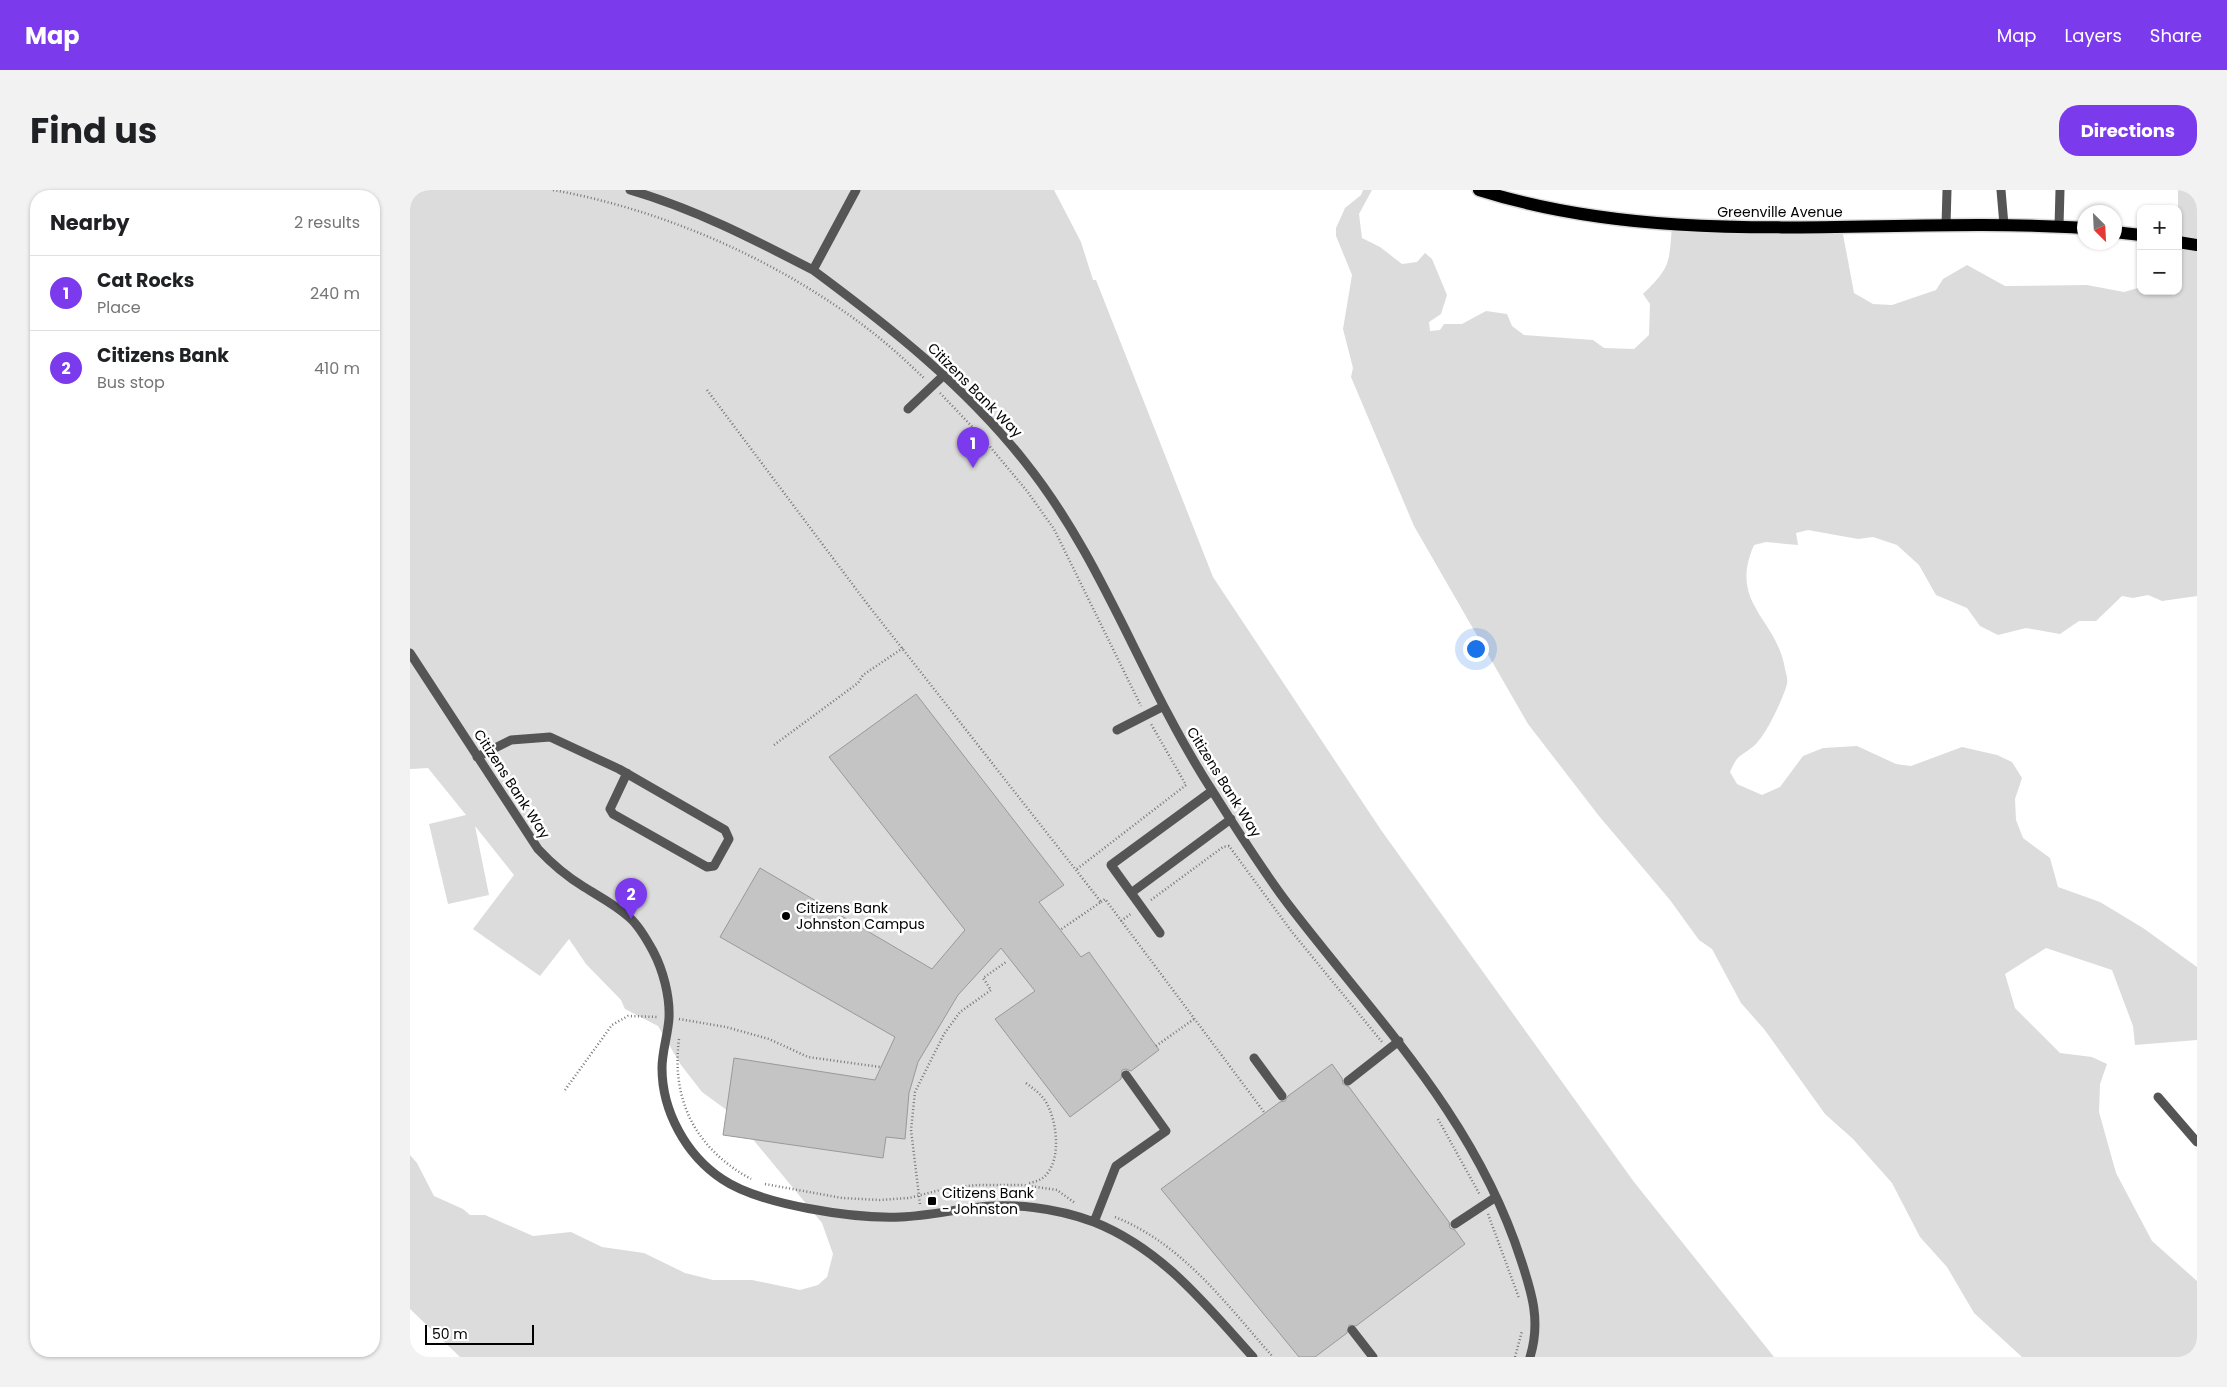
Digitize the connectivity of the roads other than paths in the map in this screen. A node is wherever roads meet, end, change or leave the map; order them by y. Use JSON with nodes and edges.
{"nodes":[{"id":1,"x":630,"y":190,"type":"edge"},
{"id":2,"x":856,"y":190,"type":"edge"},
{"id":3,"x":1479,"y":190,"type":"edge"},
{"id":4,"x":1946,"y":190,"type":"edge"},
{"id":5,"x":2001,"y":190,"type":"edge"},
{"id":6,"x":2060,"y":190,"type":"edge"},
{"id":7,"x":1946,"y":225,"type":"junction"},
{"id":8,"x":2004,"y":225,"type":"junction"},
{"id":9,"x":2059,"y":226,"type":"junction"},
{"id":10,"x":2077,"y":227,"type":"edge"},
{"id":11,"x":2122,"y":233,"type":"edge"},
{"id":12,"x":2137,"y":235,"type":"edge"},
{"id":13,"x":2182,"y":243,"type":"edge"},
{"id":14,"x":2197,"y":245,"type":"edge"},
{"id":15,"x":813,"y":270,"type":"junction"},
{"id":16,"x":944,"y":375,"type":"junction"},
{"id":17,"x":908,"y":409,"type":"dead end"},
{"id":18,"x":410,"y":653,"type":"edge"},
{"id":19,"x":1162,"y":707,"type":"junction"},
{"id":20,"x":1117,"y":730,"type":"dead end"},
{"id":21,"x":477,"y":757,"type":"junction"},
{"id":22,"x":627,"y":774,"type":"junction"},
{"id":23,"x":1212,"y":791,"type":"junction"},
{"id":24,"x":1231,"y":819,"type":"junction"},
{"id":25,"x":1131,"y":893,"type":"junction"},
{"id":26,"x":1160,"y":932,"type":"dead end"},
{"id":27,"x":1399,"y":1041,"type":"junction"},
{"id":28,"x":1254,"y":1058,"type":"dead end"},
{"id":29,"x":1126,"y":1075,"type":"dead end"},
{"id":30,"x":1348,"y":1081,"type":"dead end"},
{"id":31,"x":1282,"y":1096,"type":"dead end"},
{"id":32,"x":2158,"y":1097,"type":"dead end"},
{"id":33,"x":2197,"y":1142,"type":"edge"},
{"id":34,"x":1496,"y":1197,"type":"junction"},
{"id":35,"x":1094,"y":1222,"type":"junction"},
{"id":36,"x":1455,"y":1224,"type":"dead end"},
{"id":37,"x":1352,"y":1330,"type":"dead end"},
{"id":38,"x":1253,"y":1357,"type":"edge"},
{"id":39,"x":1373,"y":1357,"type":"edge"},
{"id":40,"x":1530,"y":1357,"type":"edge"}],
"edges":[{"from":1,"to":15,"type":"lane","name":"Citizens Bank Way"},
{"from":2,"to":15,"type":"lane"},
{"from":3,"to":7,"type":"main road","name":"Greenville Avenue"},
{"from":4,"to":7,"type":"lane"},
{"from":5,"to":8,"type":"lane"},
{"from":6,"to":9,"type":"lane"},
{"from":7,"to":8,"type":"main road","name":"Greenville Avenue"},
{"from":8,"to":9,"type":"main road","name":"Greenville Avenue"},
{"from":9,"to":10,"type":"main road","name":"Greenville Avenue"},
{"from":11,"to":12,"type":"main road"},
{"from":13,"to":14,"type":"main road"},
{"from":15,"to":16,"type":"lane","name":"Citizens Bank Way"},
{"from":16,"to":17,"type":"lane"},
{"from":16,"to":19,"type":"lane","name":"Citizens Bank Way"},
{"from":18,"to":21,"type":"lane","name":"Citizens Bank Way"},
{"from":19,"to":20,"type":"lane"},
{"from":19,"to":23,"type":"lane","name":"Citizens Bank Way"},
{"from":21,"to":22,"type":"lane"},
{"from":21,"to":35,"type":"lane","name":"Citizens Bank Way"},
{"from":22,"to":22,"type":"lane"},
{"from":23,"to":24,"type":"lane","name":"Citizens Bank Way"},
{"from":23,"to":25,"type":"lane"},
{"from":24,"to":25,"type":"lane"},
{"from":24,"to":27,"type":"lane","name":"Citizens Bank Way"},
{"from":25,"to":26,"type":"lane"},
{"from":27,"to":30,"type":"lane"},
{"from":27,"to":34,"type":"lane","name":"Citizens Bank Way"},
{"from":28,"to":31,"type":"lane"},
{"from":29,"to":35,"type":"lane"},
{"from":32,"to":33,"type":"lane"},
{"from":34,"to":36,"type":"lane"},
{"from":34,"to":40,"type":"lane","name":"Citizens Bank Way"},
{"from":35,"to":38,"type":"lane","name":"Citizens Bank Way"},
{"from":37,"to":39,"type":"lane"}]}
